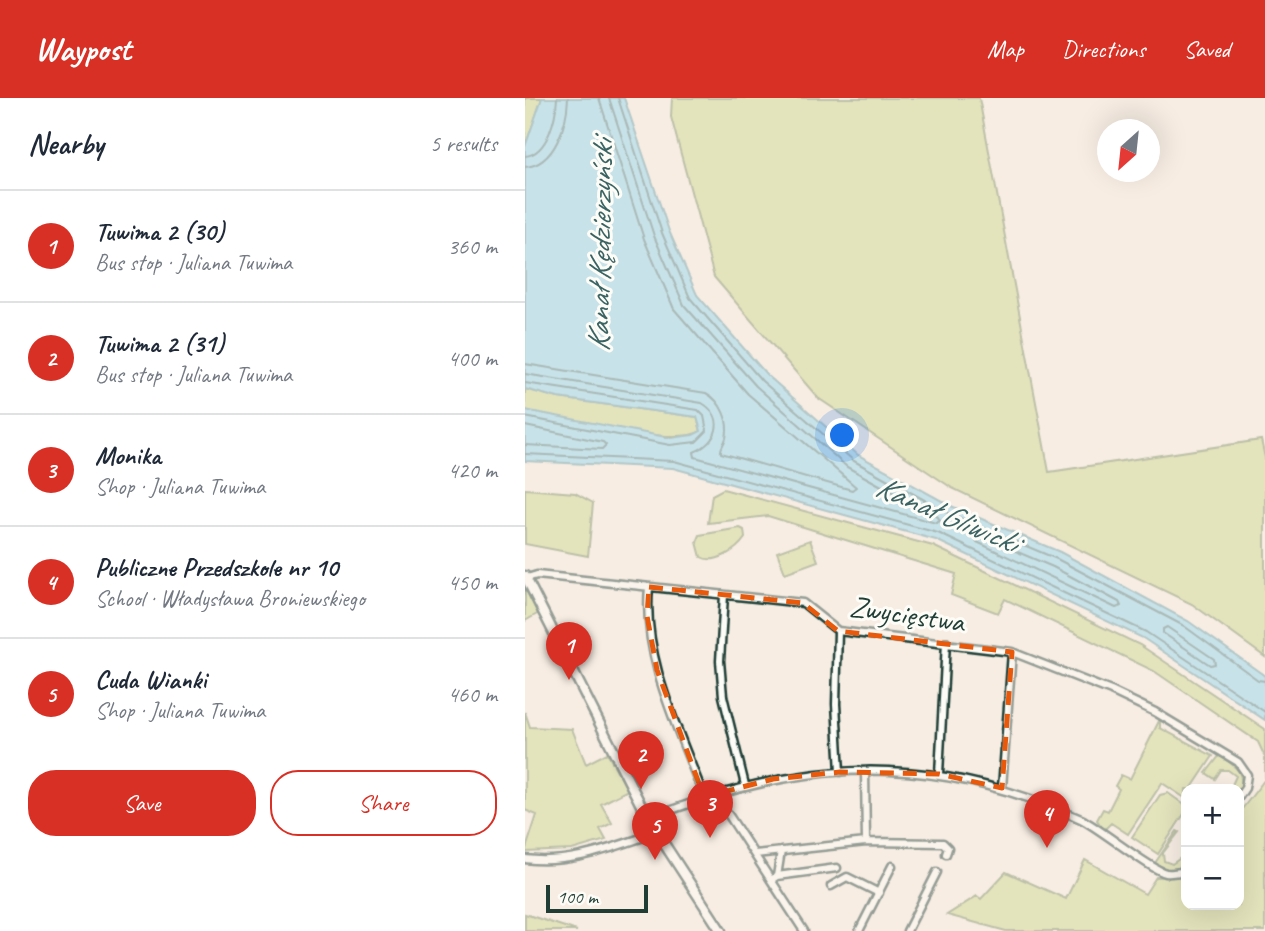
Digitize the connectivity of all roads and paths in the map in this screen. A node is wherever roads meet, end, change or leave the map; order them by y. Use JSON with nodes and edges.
{"nodes":[{"id":1,"x":526,"y":578,"type":"edge"},
{"id":2,"x":649,"y":587,"type":"junction"},
{"id":3,"x":724,"y":595,"type":"junction"},
{"id":4,"x":838,"y":631,"type":"junction"},
{"id":5,"x":946,"y":642,"type":"junction"},
{"id":6,"x":1012,"y":653,"type":"junction"},
{"id":7,"x":865,"y":771,"type":"junction"},
{"id":8,"x":840,"y":772,"type":"junction"},
{"id":9,"x":940,"y":774,"type":"junction"},
{"id":10,"x":745,"y":785,"type":"junction"},
{"id":11,"x":1002,"y":788,"type":"junction"},
{"id":12,"x":1244,"y":790,"type":"edge"},
{"id":13,"x":715,"y":793,"type":"junction"},
{"id":14,"x":704,"y":797,"type":"junction"},
{"id":15,"x":648,"y":819,"type":"junction"},
{"id":16,"x":656,"y":833,"type":"junction"},
{"id":17,"x":866,"y":842,"type":"junction"},
{"id":18,"x":781,"y":851,"type":"junction"},
{"id":19,"x":755,"y":854,"type":"junction"},
{"id":20,"x":946,"y":854,"type":"dead end"},
{"id":21,"x":525,"y":859,"type":"edge"},
{"id":22,"x":893,"y":866,"type":"dead end"},
{"id":23,"x":837,"y":868,"type":"dead end"},
{"id":24,"x":937,"y":872,"type":"dead end"},
{"id":25,"x":1181,"y":872,"type":"edge"},
{"id":26,"x":774,"y":878,"type":"junction"},
{"id":27,"x":831,"y":886,"type":"dead end"},
{"id":28,"x":879,"y":893,"type":"junction"},
{"id":29,"x":721,"y":931,"type":"edge"},
{"id":30,"x":804,"y":931,"type":"edge"},
{"id":31,"x":859,"y":931,"type":"edge"},
{"id":32,"x":907,"y":931,"type":"edge"}],
"edges":[{"from":1,"to":2,"type":"street","name":"Zwycięstwa"},
{"from":1,"to":15,"type":"street"},
{"from":2,"to":3,"type":"street","name":"Zwycięstwa"},
{"from":2,"to":14,"type":"street"},
{"from":3,"to":4,"type":"street","name":"Zwycięstwa"},
{"from":3,"to":10,"type":"street"},
{"from":4,"to":5,"type":"street","name":"Zwycięstwa"},
{"from":4,"to":8,"type":"street"},
{"from":5,"to":6,"type":"street","name":"Zwycięstwa"},
{"from":5,"to":9,"type":"street"},
{"from":6,"to":11,"type":"street"},
{"from":6,"to":12,"type":"street","name":"Zwycięstwa"},
{"from":7,"to":8,"type":"street"},
{"from":7,"to":9,"type":"street"},
{"from":7,"to":17,"type":"street"},
{"from":8,"to":10,"type":"street"},
{"from":9,"to":11,"type":"street"},
{"from":10,"to":13,"type":"street"},
{"from":11,"to":25,"type":"street"},
{"from":13,"to":14,"type":"street"},
{"from":13,"to":19,"type":"street"},
{"from":14,"to":15,"type":"street"},
{"from":15,"to":16,"type":"street"},
{"from":16,"to":21,"type":"street"},
{"from":16,"to":29,"type":"street"},
{"from":17,"to":18,"type":"street"},
{"from":17,"to":20,"type":"street"},
{"from":18,"to":19,"type":"street"},
{"from":18,"to":26,"type":"street"},
{"from":19,"to":26,"type":"street"},
{"from":22,"to":28,"type":"street"},
{"from":23,"to":26,"type":"street"},
{"from":24,"to":32,"type":"street"},
{"from":26,"to":30,"type":"street"},
{"from":27,"to":28,"type":"street"},
{"from":28,"to":31,"type":"street"}]}
